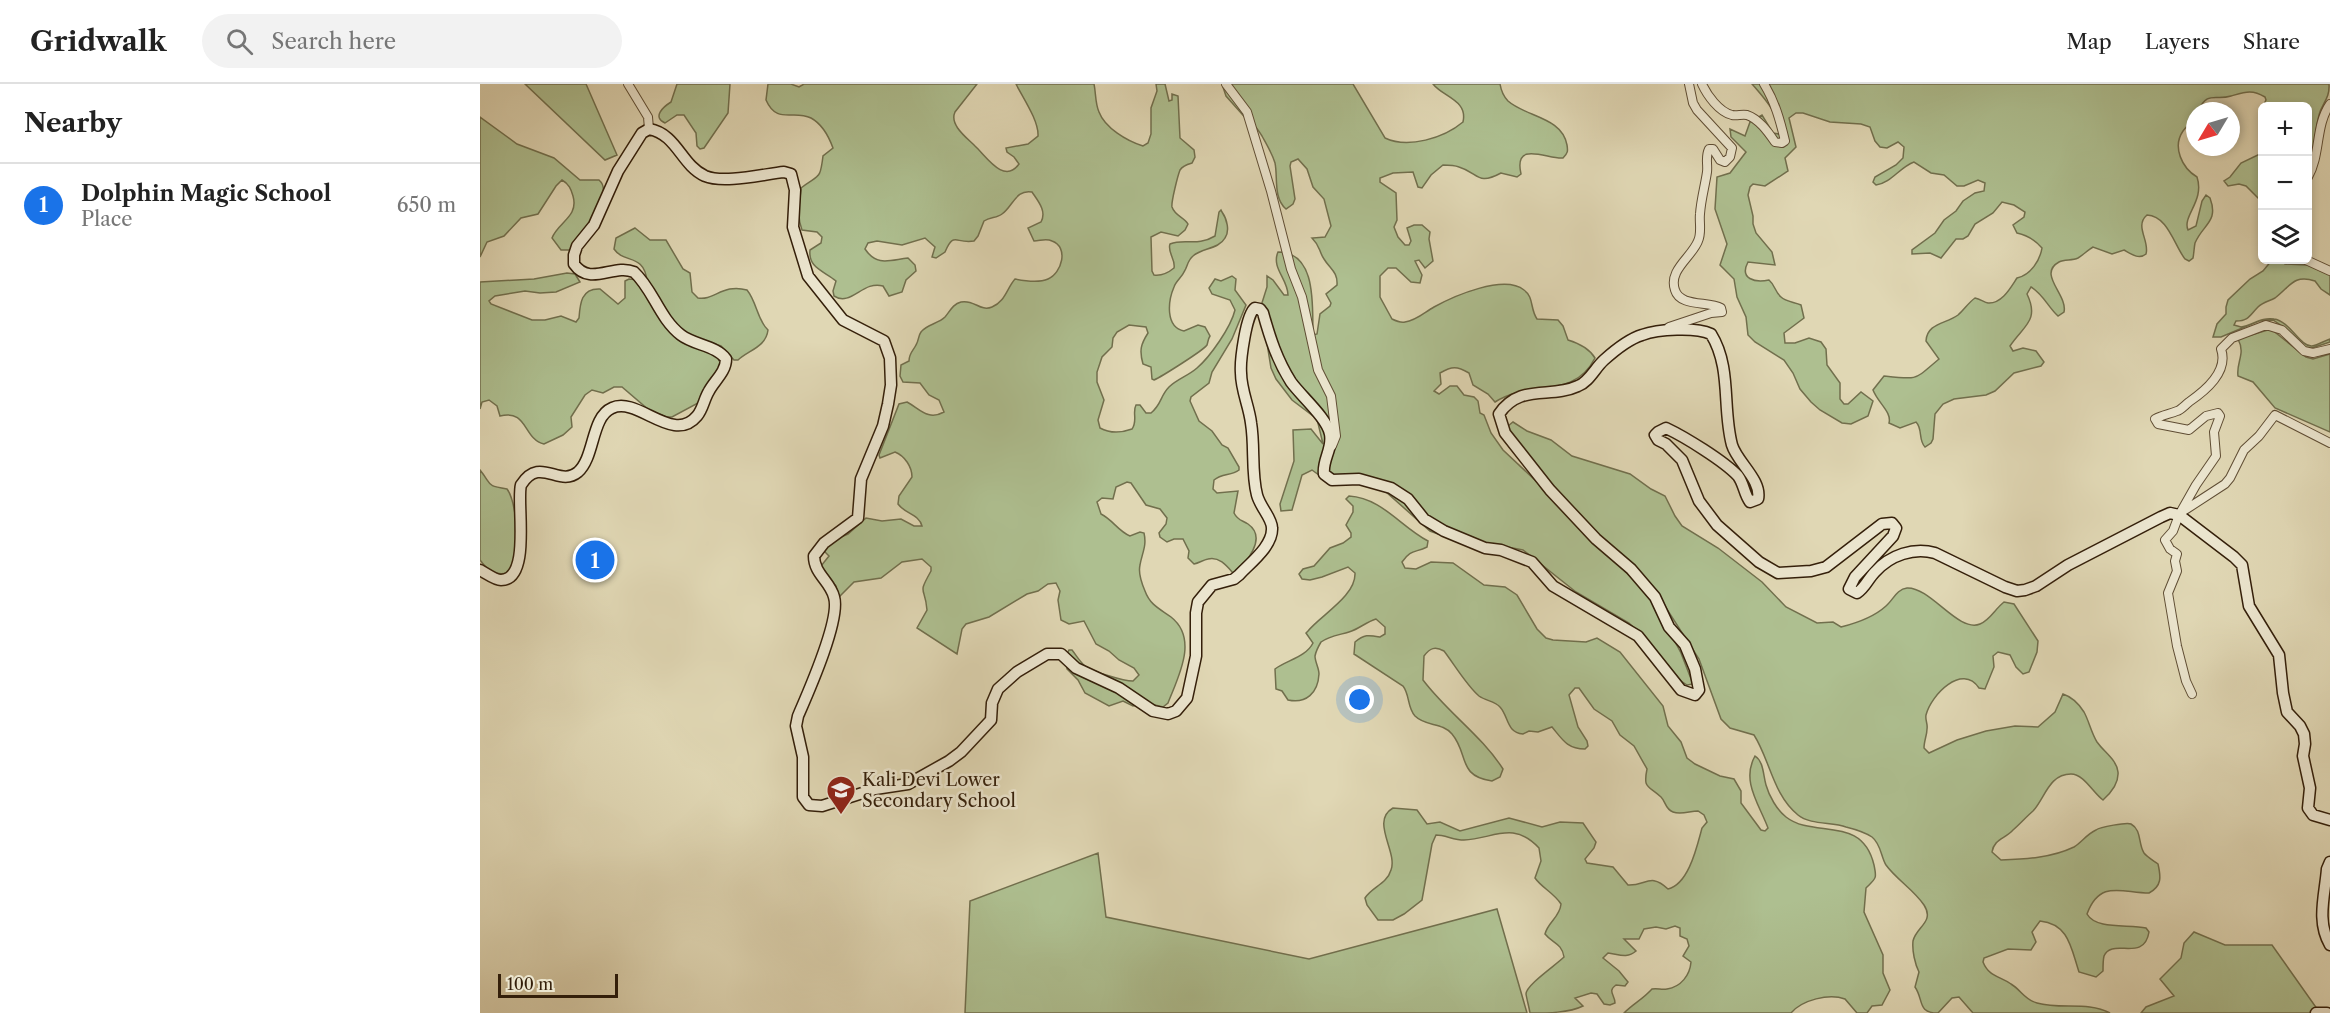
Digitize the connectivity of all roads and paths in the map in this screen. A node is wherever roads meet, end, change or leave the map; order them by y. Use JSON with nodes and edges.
{"nodes":[{"id":1,"x":628,"y":84,"type":"edge"},
{"id":2,"x":1226,"y":84,"type":"edge"},
{"id":3,"x":1689,"y":84,"type":"edge"},
{"id":4,"x":1702,"y":84,"type":"edge"},
{"id":5,"x":1764,"y":84,"type":"edge"},
{"id":6,"x":2330,"y":104,"type":"edge"},
{"id":7,"x":649,"y":129,"type":"junction"},
{"id":8,"x":2312,"y":163,"type":"edge"},
{"id":9,"x":2312,"y":263,"type":"edge"},
{"id":10,"x":2330,"y":271,"type":"edge"},
{"id":11,"x":1662,"y":332,"type":"junction"},
{"id":12,"x":2330,"y":349,"type":"edge"},
{"id":13,"x":2330,"y":443,"type":"edge"},
{"id":14,"x":1329,"y":453,"type":"junction"},
{"id":15,"x":2179,"y":514,"type":"junction"},
{"id":16,"x":480,"y":570,"type":"edge"},
{"id":17,"x":2192,"y":694,"type":"dead end"},
{"id":18,"x":2330,"y":820,"type":"edge"},
{"id":19,"x":2330,"y":862,"type":"edge"},
{"id":20,"x":2330,"y":945,"type":"edge"},
{"id":21,"x":2316,"y":1013,"type":"edge"},
{"id":22,"x":2327,"y":1013,"type":"edge"}],
"edges":[{"from":1,"to":7,"type":"street"},
{"from":2,"to":14,"type":"street"},
{"from":3,"to":11,"type":"street"},
{"from":4,"to":5,"type":"street"},
{"from":6,"to":8,"type":"street"},
{"from":7,"to":14,"type":"main road"},
{"from":7,"to":16,"type":"main road"},
{"from":9,"to":10,"type":"street"},
{"from":11,"to":14,"type":"main road"},
{"from":11,"to":15,"type":"main road"},
{"from":12,"to":15,"type":"street"},
{"from":13,"to":15,"type":"street"},
{"from":15,"to":17,"type":"street"},
{"from":15,"to":18,"type":"main road"},
{"from":19,"to":20,"type":"main road"},
{"from":21,"to":22,"type":"main road"}]}
